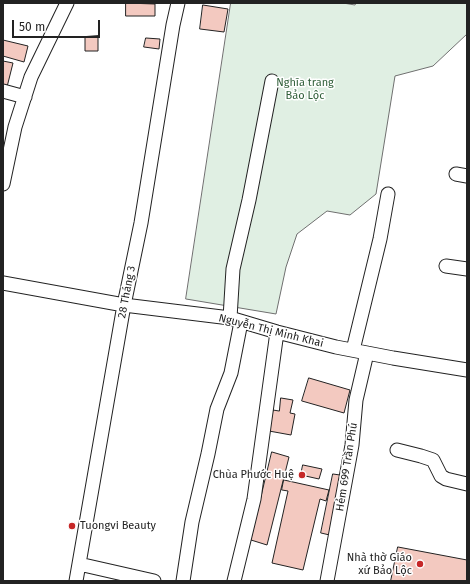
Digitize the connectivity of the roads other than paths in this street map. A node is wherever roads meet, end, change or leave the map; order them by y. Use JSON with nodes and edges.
{"nodes":[{"id":1,"x":68,"y":3,"type":"edge"},
{"id":2,"x":178,"y":3,"type":"edge"},
{"id":3,"x":272,"y":81,"type":"dead end"},
{"id":4,"x":3,"y":91,"type":"edge"},
{"id":5,"x":24,"y":97,"type":"junction"},
{"id":6,"x":3,"y":184,"type":"edge"},
{"id":7,"x":388,"y":194,"type":"dead end"},
{"id":8,"x":446,"y":266,"type":"dead end"},
{"id":9,"x":467,"y":269,"type":"edge"},
{"id":10,"x":3,"y":283,"type":"edge"},
{"id":11,"x":124,"y":305,"type":"junction"},
{"id":12,"x":236,"y":320,"type":"junction"},
{"id":13,"x":277,"y":332,"type":"junction"},
{"id":14,"x":354,"y":350,"type":"junction"},
{"id":15,"x":367,"y":353,"type":"junction"},
{"id":16,"x":467,"y":370,"type":"edge"},
{"id":17,"x":397,"y":450,"type":"dead end"},
{"id":18,"x":467,"y":484,"type":"edge"},
{"id":19,"x":79,"y":564,"type":"junction"},
{"id":20,"x":76,"y":581,"type":"edge"},
{"id":21,"x":154,"y":581,"type":"edge"},
{"id":22,"x":183,"y":581,"type":"edge"},
{"id":23,"x":234,"y":581,"type":"edge"},
{"id":24,"x":327,"y":581,"type":"edge"}],
"edges":[{"from":1,"to":5,"type":"street"},
{"from":2,"to":11,"type":"street","name":"28 Tháng 3"},
{"from":3,"to":12,"type":"street"},
{"from":4,"to":5,"type":"street"},
{"from":5,"to":6,"type":"street"},
{"from":7,"to":14,"type":"street"},
{"from":8,"to":9,"type":"street"},
{"from":10,"to":11,"type":"street","name":"Nguyễn Thị Minh Khai"},
{"from":11,"to":12,"type":"street","name":"Nguyễn Thị Minh Khai"},
{"from":11,"to":19,"type":"street","name":"28 Tháng 3"},
{"from":12,"to":13,"type":"street","name":"Nguyễn Thị Minh Khai"},
{"from":12,"to":22,"type":"street"},
{"from":13,"to":14,"type":"street","name":"Nguyễn Thị Minh Khai"},
{"from":13,"to":23,"type":"street"},
{"from":14,"to":15,"type":"street","name":"Nguyễn Thị Minh Khai"},
{"from":15,"to":16,"type":"street","name":"Nguyễn Thị Minh Khai"},
{"from":15,"to":24,"type":"street","name":"Hẻm 699 Trần Phú"},
{"from":17,"to":18,"type":"street"},
{"from":19,"to":20,"type":"street","name":"28 Tháng 3"},
{"from":19,"to":21,"type":"street"}]}
